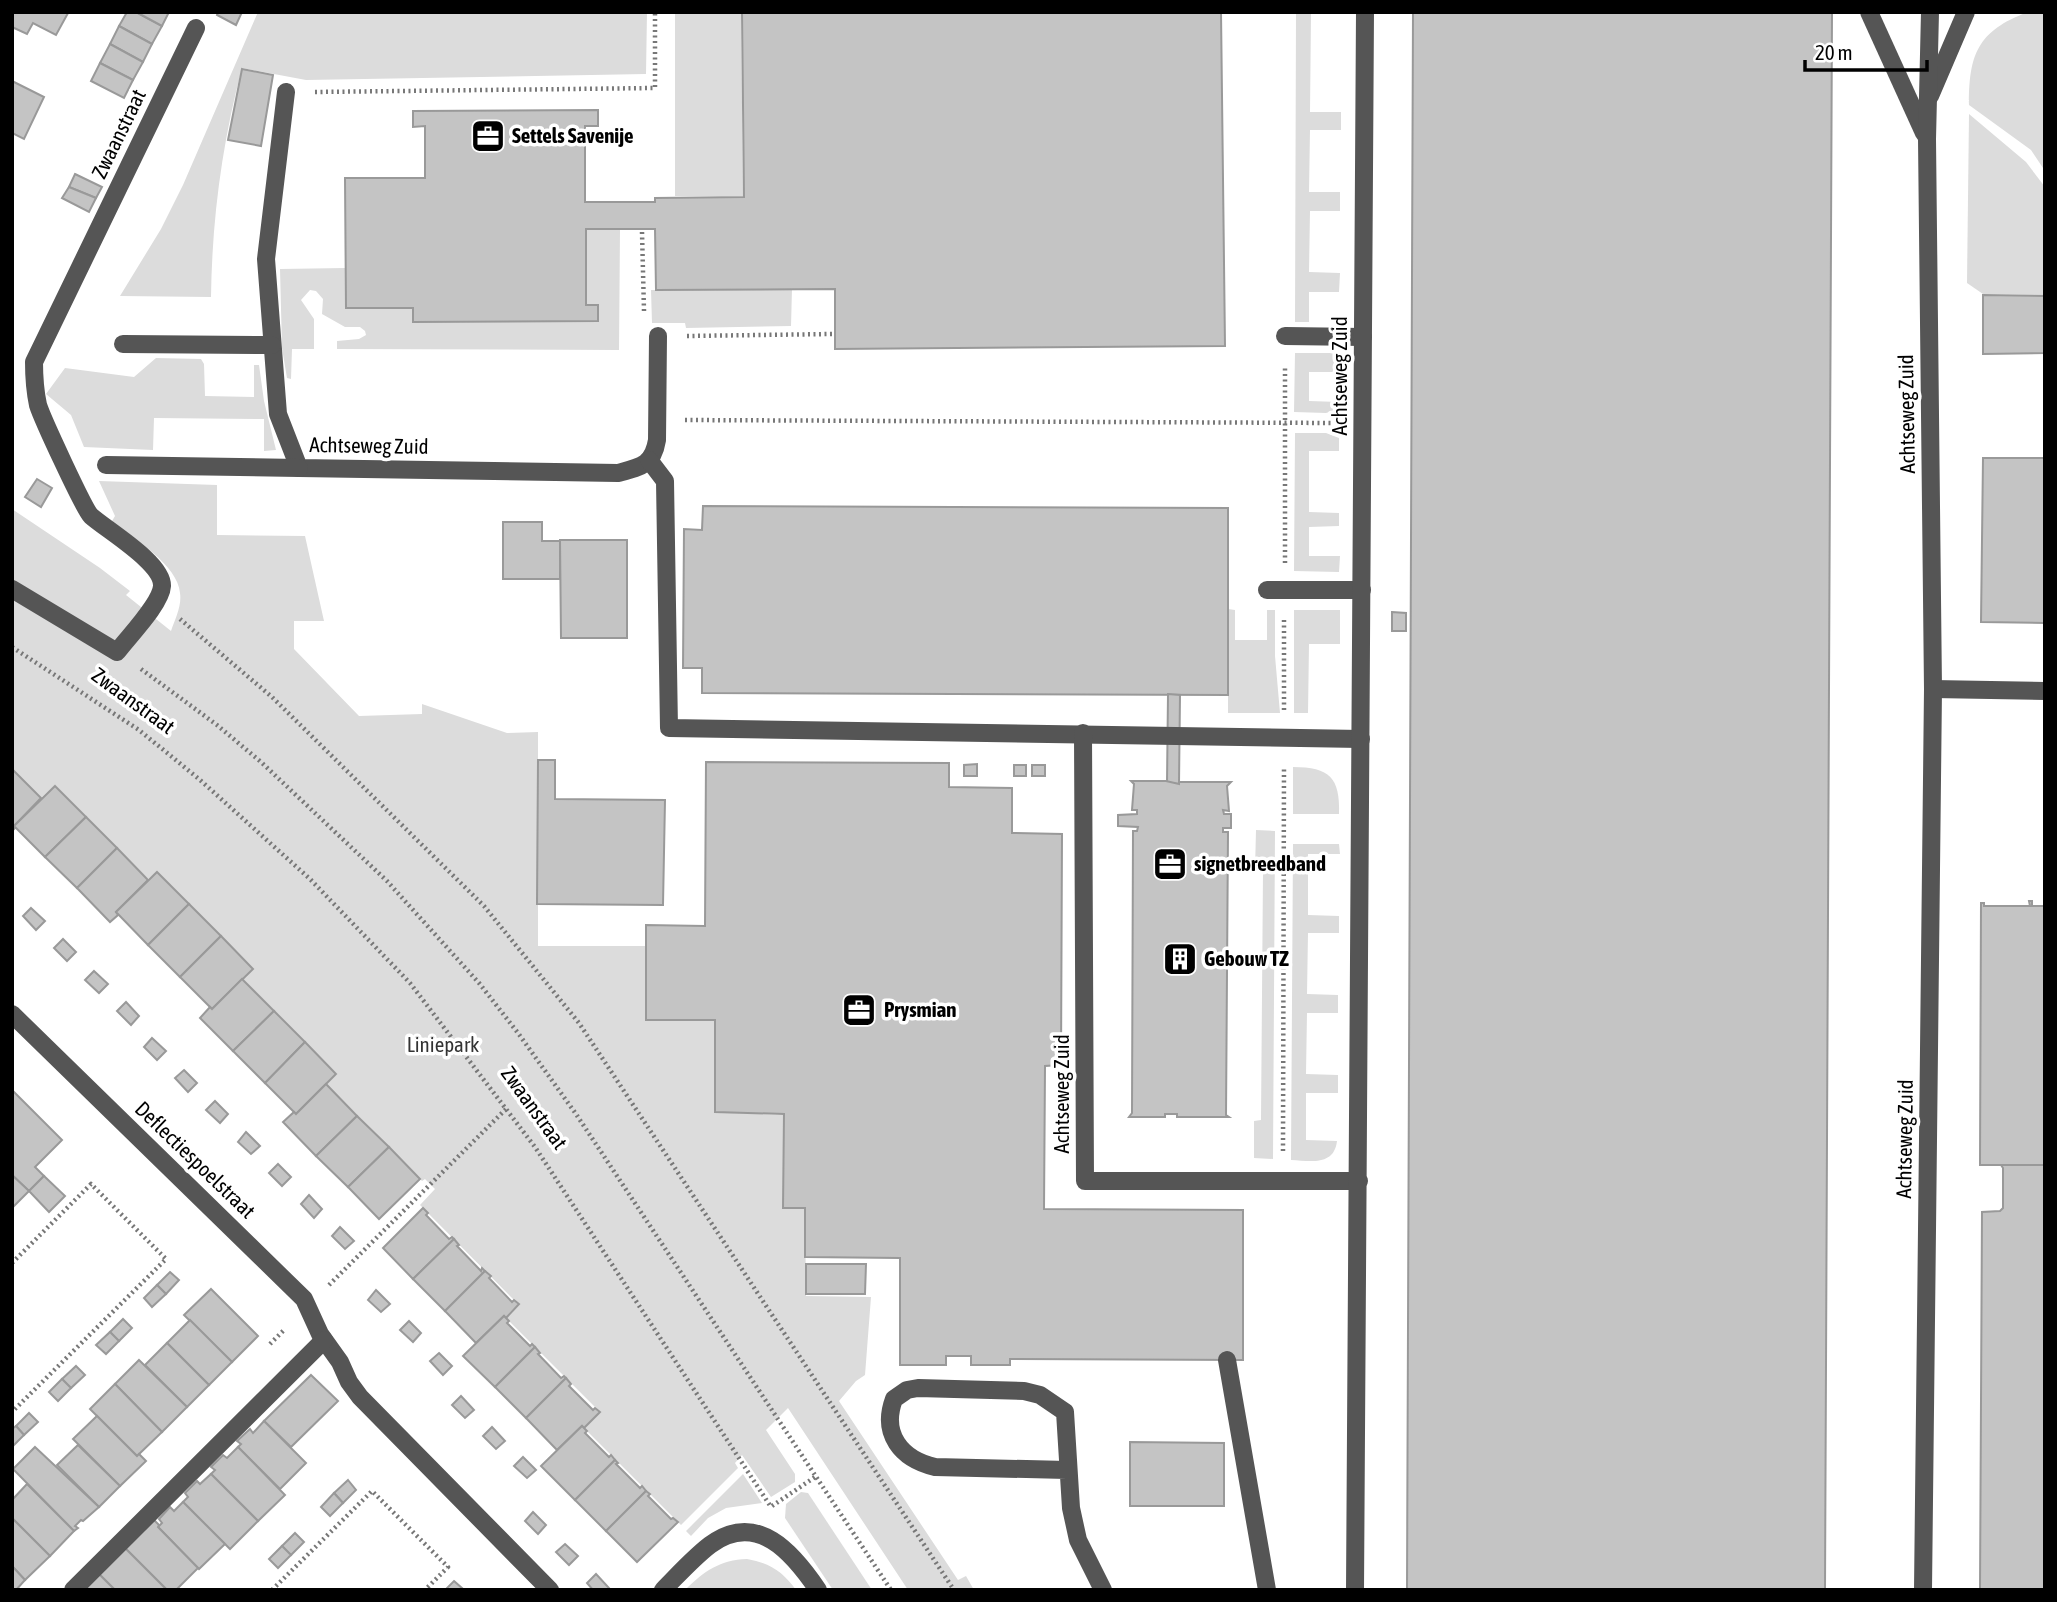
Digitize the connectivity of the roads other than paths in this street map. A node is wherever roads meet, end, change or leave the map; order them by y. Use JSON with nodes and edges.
{"nodes":[{"id":1,"x":1365,"y":12,"type":"edge"},
{"id":2,"x":1869,"y":12,"type":"edge"},
{"id":3,"x":1930,"y":12,"type":"edge"},
{"id":4,"x":1966,"y":12,"type":"edge"},
{"id":5,"x":196,"y":27,"type":"dead end"},
{"id":6,"x":286,"y":92,"type":"road end"},
{"id":7,"x":1927,"y":103,"type":"junction"},
{"id":8,"x":1927,"y":139,"type":"junction"},
{"id":9,"x":658,"y":336,"type":"road end"},
{"id":10,"x":1285,"y":336,"type":"dead end"},
{"id":11,"x":1363,"y":337,"type":"junction"},
{"id":12,"x":123,"y":344,"type":"dead end"},
{"id":13,"x":272,"y":345,"type":"junction"},
{"id":14,"x":649,"y":460,"type":"junction"},
{"id":15,"x":106,"y":465,"type":"dead end"},
{"id":16,"x":299,"y":468,"type":"junction"},
{"id":17,"x":12,"y":589,"type":"edge"},
{"id":18,"x":1267,"y":590,"type":"dead end"},
{"id":19,"x":1362,"y":590,"type":"junction"},
{"id":20,"x":1933,"y":689,"type":"junction"},
{"id":21,"x":2045,"y":691,"type":"edge"},
{"id":22,"x":1083,"y":733,"type":"junction"},
{"id":23,"x":1361,"y":739,"type":"junction"},
{"id":24,"x":15,"y":1022,"type":"edge"},
{"id":25,"x":1359,"y":1181,"type":"junction"},
{"id":26,"x":324,"y":1340,"type":"junction"},
{"id":27,"x":1227,"y":1360,"type":"dead end"},
{"id":28,"x":1067,"y":1470,"type":"junction"},
{"id":29,"x":73,"y":1590,"type":"edge"},
{"id":30,"x":550,"y":1590,"type":"edge"},
{"id":31,"x":663,"y":1590,"type":"edge"},
{"id":32,"x":818,"y":1590,"type":"edge"},
{"id":33,"x":1103,"y":1590,"type":"edge"},
{"id":34,"x":1267,"y":1590,"type":"edge"},
{"id":35,"x":1356,"y":1590,"type":"edge"},
{"id":36,"x":1923,"y":1590,"type":"edge"}],
"edges":[{"from":1,"to":11,"type":"street","name":"Achtseweg Zuid"},
{"from":2,"to":8,"type":"street","name":"Achtseweg Zuid"},
{"from":3,"to":7,"type":"street","name":"Achtseweg Zuid"},
{"from":4,"to":7,"type":"street","name":"Achtseweg Zuid"},
{"from":5,"to":17,"type":"street","name":"Zwaanstraat"},
{"from":6,"to":13,"type":"street","name":"Achtseweg Zuid"},
{"from":7,"to":8,"type":"street","name":"Achtseweg Zuid"},
{"from":8,"to":20,"type":"street","name":"Achtseweg Zuid"},
{"from":9,"to":14,"type":"street"},
{"from":10,"to":11,"type":"street"},
{"from":11,"to":19,"type":"street","name":"Achtseweg Zuid"},
{"from":12,"to":13,"type":"street"},
{"from":13,"to":16,"type":"street","name":"Achtseweg Zuid"},
{"from":14,"to":16,"type":"street","name":"Achtseweg Zuid"},
{"from":14,"to":22,"type":"street"},
{"from":15,"to":16,"type":"street"},
{"from":18,"to":19,"type":"street"},
{"from":19,"to":23,"type":"street","name":"Achtseweg Zuid"},
{"from":20,"to":21,"type":"street"},
{"from":20,"to":36,"type":"street","name":"Achtseweg Zuid"},
{"from":22,"to":23,"type":"street"},
{"from":22,"to":25,"type":"street","name":"Achtseweg Zuid"},
{"from":23,"to":25,"type":"street","name":"Achtseweg Zuid"},
{"from":24,"to":26,"type":"street","name":"Deflectiespoelstraat"},
{"from":25,"to":35,"type":"street","name":"Achtseweg Zuid"},
{"from":26,"to":29,"type":"street"},
{"from":26,"to":30,"type":"street","name":"Deflectiespoelstraat"},
{"from":27,"to":34,"type":"street"},
{"from":28,"to":28,"type":"street"},
{"from":28,"to":33,"type":"street"},
{"from":31,"to":32,"type":"street"}]}
